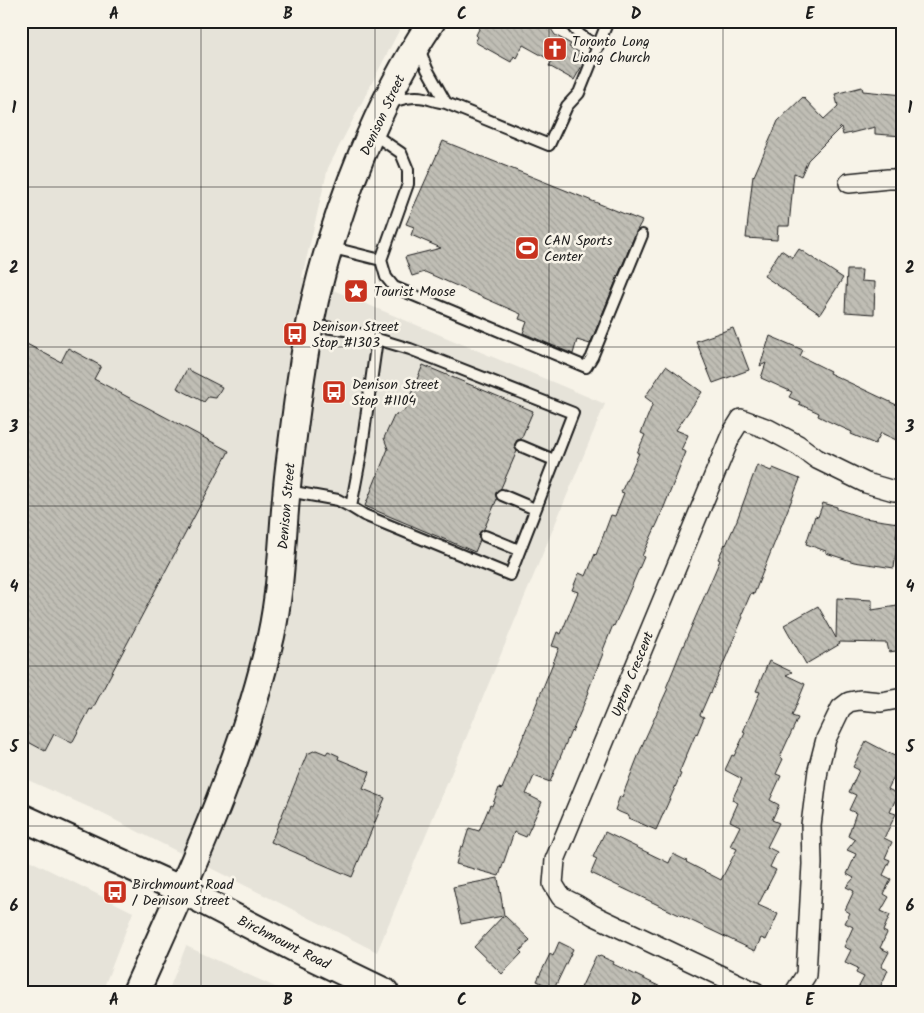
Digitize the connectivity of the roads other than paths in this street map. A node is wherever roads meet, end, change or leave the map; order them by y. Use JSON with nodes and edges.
{"nodes":[{"id":1,"x":432,"y":21,"type":"edge"},
{"id":2,"x":570,"y":21,"type":"edge"},
{"id":3,"x":608,"y":21,"type":"edge"},
{"id":4,"x":417,"y":43,"type":"junction"},
{"id":5,"x":597,"y":45,"type":"junction"},
{"id":6,"x":446,"y":103,"type":"junction"},
{"id":7,"x":385,"y":104,"type":"junction"},
{"id":8,"x":372,"y":133,"type":"junction"},
{"id":9,"x":903,"y":179,"type":"edge"},
{"id":10,"x":849,"y":183,"type":"dead end"},
{"id":11,"x":642,"y":235,"type":"dead end"},
{"id":12,"x":329,"y":247,"type":"junction"},
{"id":13,"x":381,"y":260,"type":"junction"},
{"id":14,"x":311,"y":325,"type":"junction"},
{"id":15,"x":377,"y":339,"type":"junction"},
{"id":16,"x":520,"y":446,"type":"dead end"},
{"id":17,"x":554,"y":460,"type":"junction"},
{"id":18,"x":287,"y":491,"type":"junction"},
{"id":19,"x":903,"y":491,"type":"edge"},
{"id":20,"x":502,"y":495,"type":"dead end"},
{"id":21,"x":351,"y":507,"type":"junction"},
{"id":22,"x":535,"y":509,"type":"junction"},
{"id":23,"x":485,"y":536,"type":"dead end"},
{"id":24,"x":519,"y":550,"type":"junction"},
{"id":25,"x":903,"y":698,"type":"edge"},
{"id":26,"x":21,"y":817,"type":"edge"},
{"id":27,"x":182,"y":890,"type":"junction"},
{"id":28,"x":136,"y":992,"type":"edge"},
{"id":29,"x":385,"y":992,"type":"edge"},
{"id":30,"x":755,"y":992,"type":"edge"},
{"id":31,"x":795,"y":992,"type":"edge"}],
"edges":[{"from":1,"to":4,"type":"main road","name":"Denison Street"},
{"from":2,"to":5,"type":"lane"},
{"from":3,"to":5,"type":"lane"},
{"from":4,"to":6,"type":"lane"},
{"from":4,"to":7,"type":"main road","name":"Denison Street"},
{"from":5,"to":6,"type":"lane"},
{"from":6,"to":7,"type":"lane"},
{"from":7,"to":8,"type":"main road","name":"Denison Street"},
{"from":8,"to":12,"type":"main road","name":"Denison Street"},
{"from":8,"to":13,"type":"lane"},
{"from":9,"to":10,"type":"street"},
{"from":11,"to":13,"type":"lane"},
{"from":12,"to":13,"type":"lane"},
{"from":12,"to":14,"type":"main road","name":"Denison Street"},
{"from":14,"to":15,"type":"lane"},
{"from":14,"to":18,"type":"main road","name":"Denison Street"},
{"from":15,"to":17,"type":"lane"},
{"from":15,"to":21,"type":"lane"},
{"from":16,"to":17,"type":"lane"},
{"from":17,"to":22,"type":"lane"},
{"from":18,"to":21,"type":"lane"},
{"from":18,"to":27,"type":"main road","name":"Denison Street"},
{"from":19,"to":30,"type":"street","name":"Upton Crescent"},
{"from":20,"to":22,"type":"lane"},
{"from":21,"to":24,"type":"lane"},
{"from":22,"to":24,"type":"lane"},
{"from":23,"to":24,"type":"lane"},
{"from":25,"to":31,"type":"street"},
{"from":26,"to":27,"type":"main road","name":"Birchmount Road"},
{"from":27,"to":28,"type":"main road","name":"Denison Street"},
{"from":27,"to":29,"type":"main road","name":"Birchmount Road"}]}
